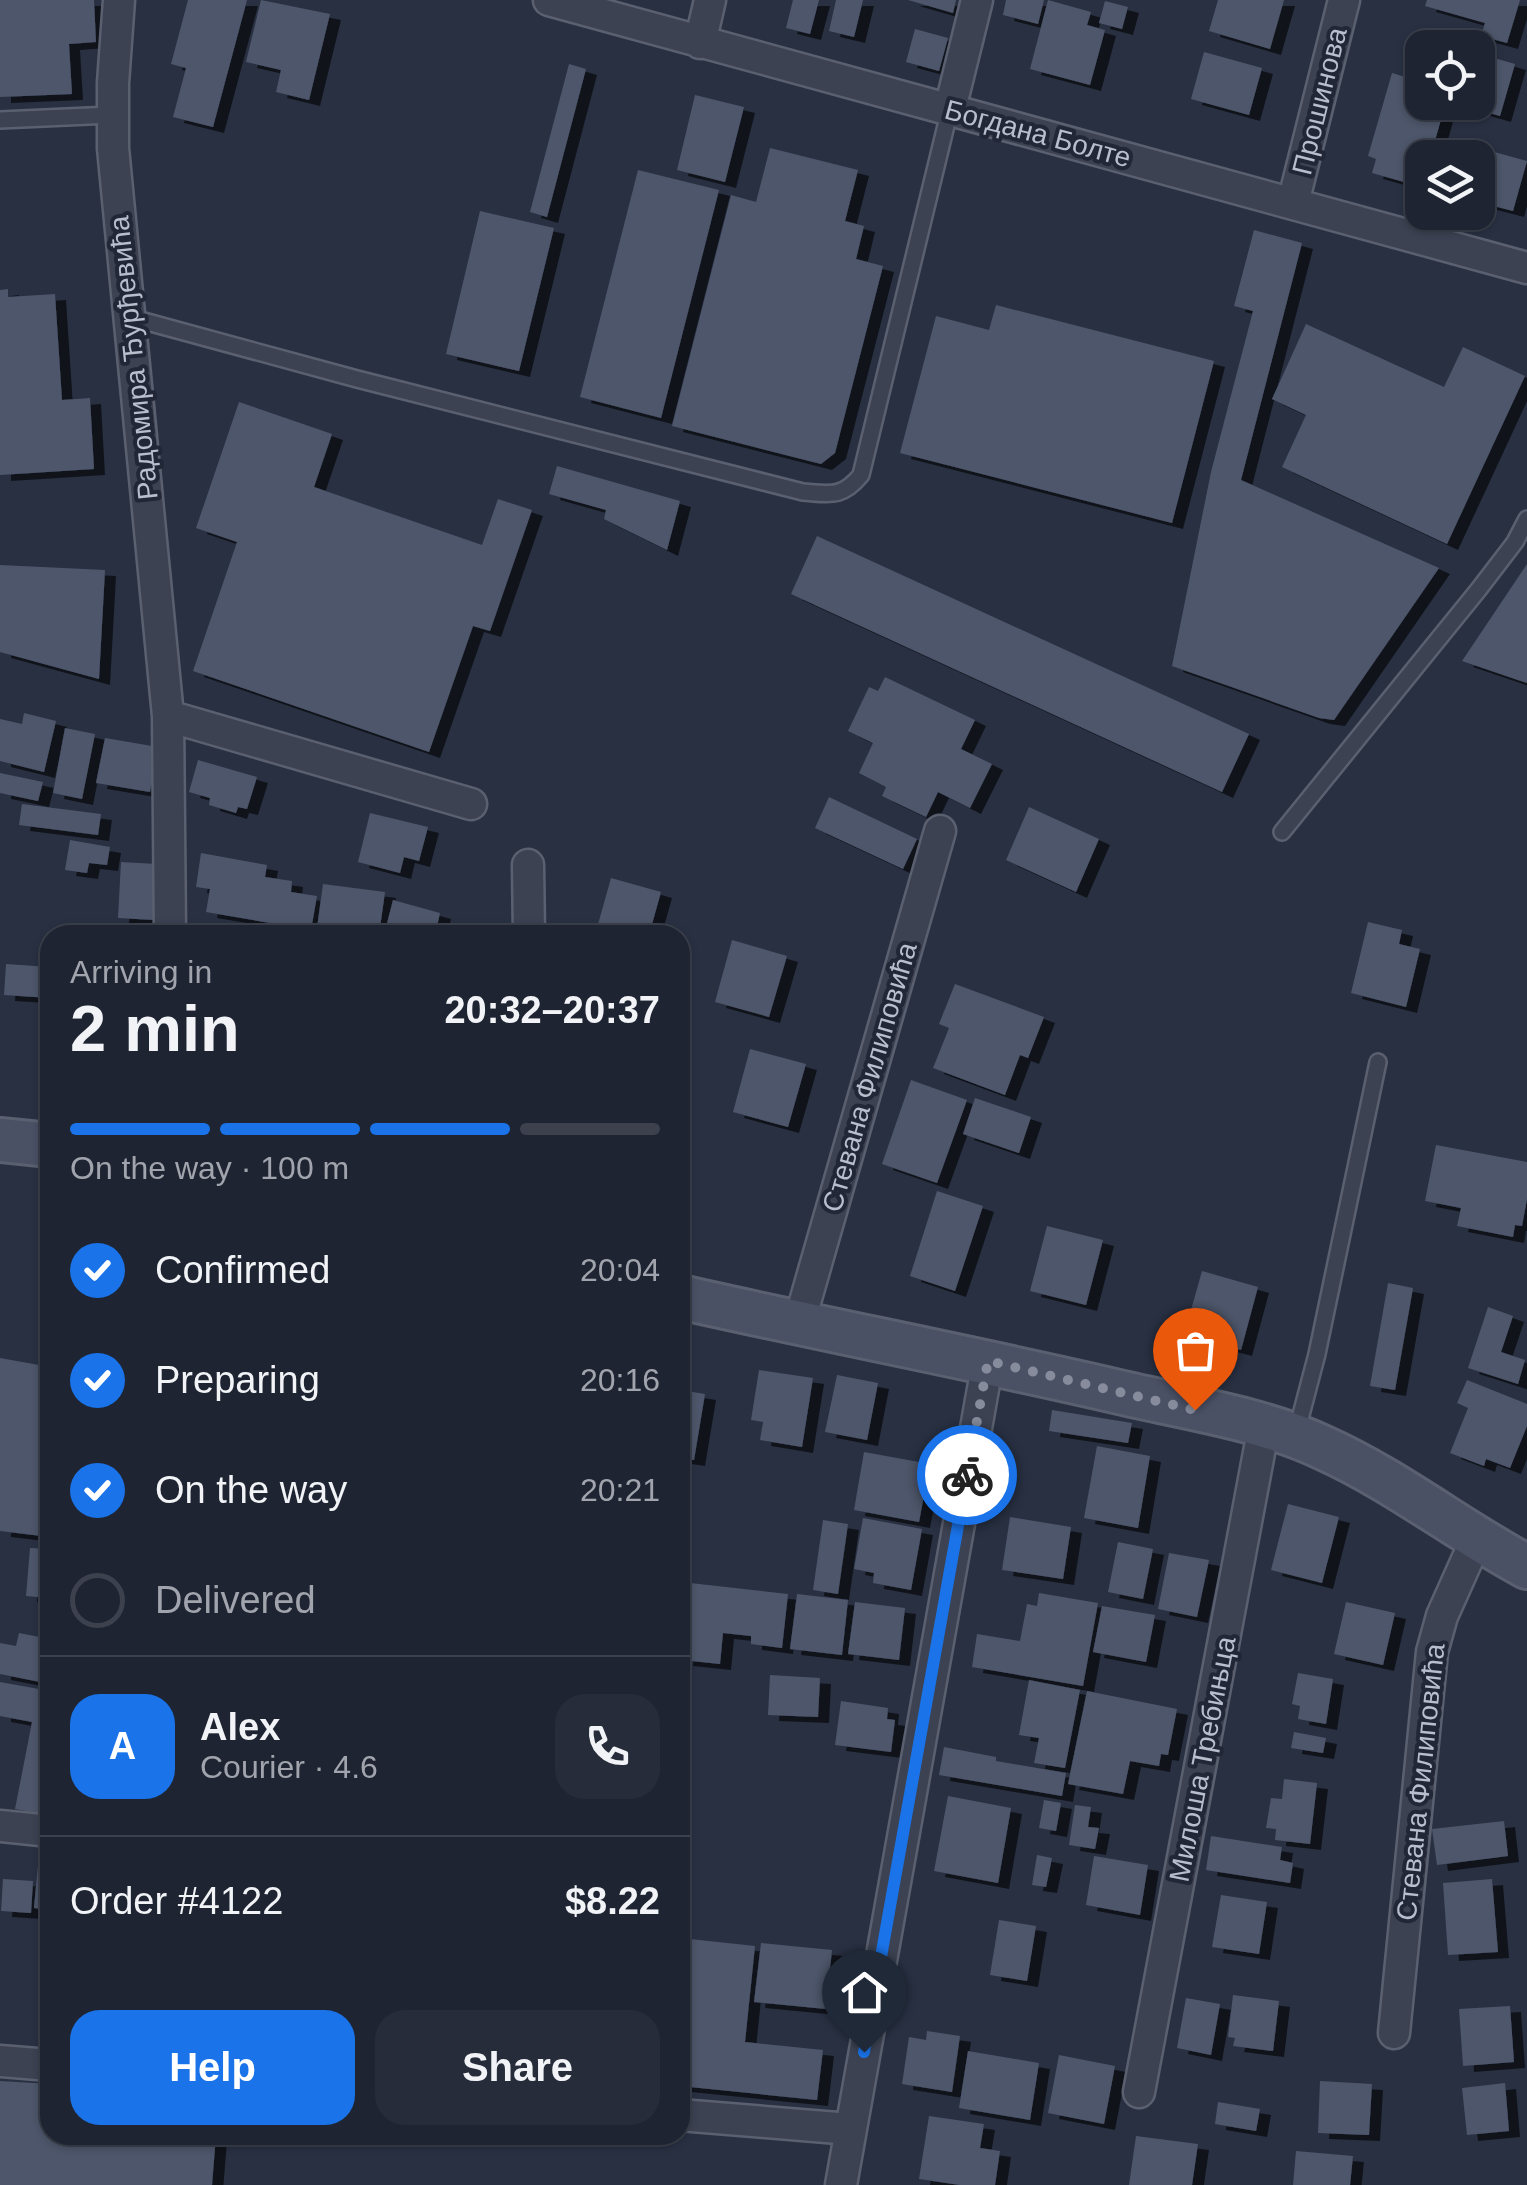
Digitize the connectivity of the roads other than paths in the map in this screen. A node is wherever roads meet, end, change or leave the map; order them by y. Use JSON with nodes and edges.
{"nodes":[{"id":1,"x":119,"y":0,"type":"edge"},
{"id":2,"x":549,"y":0,"type":"edge"},
{"id":3,"x":710,"y":0,"type":"edge"},
{"id":4,"x":977,"y":0,"type":"edge"},
{"id":5,"x":1344,"y":0,"type":"edge"},
{"id":6,"x":700,"y":43,"type":"junction"},
{"id":7,"x":950,"y":108,"type":"junction"},
{"id":8,"x":111,"y":115,"type":"junction"},
{"id":9,"x":0,"y":120,"type":"edge"},
{"id":10,"x":1293,"y":203,"type":"junction"},
{"id":11,"x":1527,"y":268,"type":"edge"},
{"id":12,"x":129,"y":317,"type":"junction"},
{"id":13,"x":1527,"y":518,"type":"edge"},
{"id":14,"x":168,"y":716,"type":"junction"},
{"id":15,"x":471,"y":804,"type":"dead end"},
{"id":16,"x":940,"y":831,"type":"dead end"},
{"id":17,"x":1282,"y":832,"type":"dead end"},
{"id":18,"x":528,"y":864,"type":"dead end"},
{"id":19,"x":170,"y":925,"type":"edge"},
{"id":20,"x":529,"y":925,"type":"edge"},
{"id":21,"x":1378,"y":1062,"type":"dead end"},
{"id":22,"x":0,"y":1140,"type":"edge"},
{"id":23,"x":40,"y":1143,"type":"edge"},
{"id":24,"x":690,"y":1299,"type":"edge"},
{"id":25,"x":798,"y":1323,"type":"junction"},
{"id":26,"x":988,"y":1361,"type":"junction"},
{"id":27,"x":1280,"y":1431,"type":"junction"},
{"id":28,"x":1476,"y":1540,"type":"junction"},
{"id":29,"x":1527,"y":1567,"type":"edge"},
{"id":30,"x":0,"y":1826,"type":"edge"},
{"id":31,"x":40,"y":1831,"type":"edge"},
{"id":32,"x":1394,"y":2033,"type":"dead end"},
{"id":33,"x":0,"y":2061,"type":"edge"},
{"id":34,"x":40,"y":2064,"type":"edge"},
{"id":35,"x":1139,"y":2092,"type":"dead end"},
{"id":36,"x":690,"y":2116,"type":"edge"},
{"id":37,"x":850,"y":2128,"type":"junction"},
{"id":38,"x":841,"y":2185,"type":"edge"}],
"edges":[{"from":1,"to":8,"type":"street","name":"Радомира Ђурђевића"},
{"from":2,"to":6,"type":"street","name":"Богдана Болте"},
{"from":3,"to":6,"type":"street"},
{"from":4,"to":7,"type":"street"},
{"from":5,"to":10,"type":"street","name":"Прошинова"},
{"from":6,"to":7,"type":"street","name":"Богдана Болте"},
{"from":7,"to":10,"type":"street","name":"Богдана Болте"},
{"from":7,"to":12,"type":"lane"},
{"from":8,"to":9,"type":"lane"},
{"from":8,"to":12,"type":"street","name":"Радомира Ђурђевића"},
{"from":10,"to":11,"type":"street","name":"Богдана Болте"},
{"from":12,"to":14,"type":"street","name":"Радомира Ђурђевића"},
{"from":13,"to":17,"type":"lane"},
{"from":14,"to":15,"type":"street"},
{"from":14,"to":19,"type":"street","name":"Радомира Ђурђевића"},
{"from":16,"to":25,"type":"street","name":"Стевана Филиповића"},
{"from":18,"to":20,"type":"street"},
{"from":21,"to":27,"type":"lane"},
{"from":22,"to":23,"type":"street"},
{"from":24,"to":25,"type":"street"},
{"from":25,"to":26,"type":"street"},
{"from":26,"to":27,"type":"street"},
{"from":26,"to":37,"type":"street"},
{"from":27,"to":28,"type":"street"},
{"from":27,"to":35,"type":"street","name":"Милоша Требињца"},
{"from":28,"to":29,"type":"street"},
{"from":28,"to":32,"type":"street","name":"Стевана Филиповића"},
{"from":30,"to":31,"type":"street"},
{"from":33,"to":34,"type":"street"},
{"from":36,"to":37,"type":"street"},
{"from":37,"to":38,"type":"street"}]}
